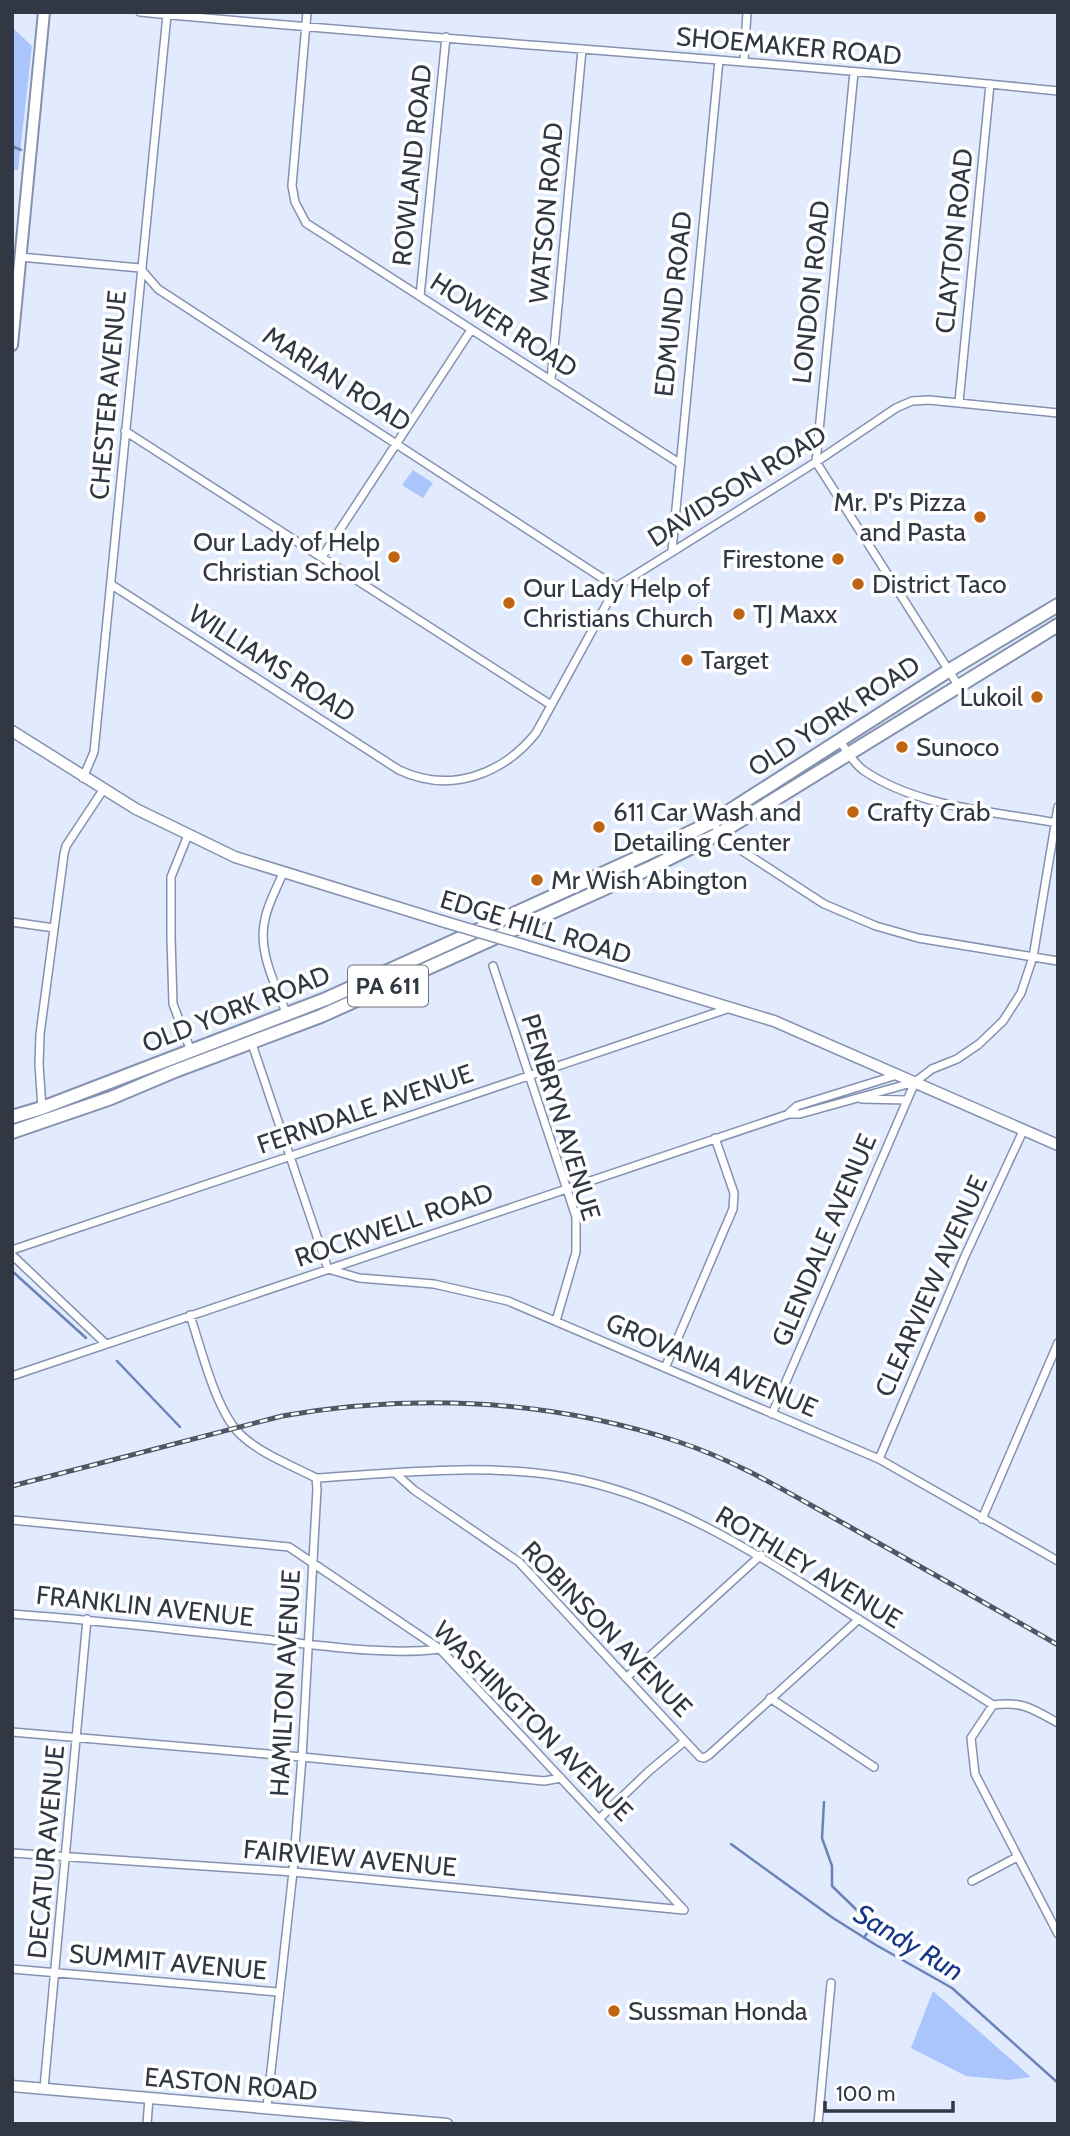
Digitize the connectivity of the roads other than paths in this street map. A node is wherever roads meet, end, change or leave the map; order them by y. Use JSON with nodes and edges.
{"nodes":[{"id":1,"x":44,"y":12,"type":"edge"},
{"id":2,"x":140,"y":12,"type":"edge"},
{"id":3,"x":307,"y":12,"type":"edge"},
{"id":4,"x":747,"y":12,"type":"edge"},
{"id":5,"x":167,"y":15,"type":"junction"},
{"id":6,"x":306,"y":26,"type":"junction"},
{"id":7,"x":446,"y":37,"type":"junction"},
{"id":8,"x":582,"y":50,"type":"junction"},
{"id":9,"x":719,"y":60,"type":"junction"},
{"id":10,"x":744,"y":61,"type":"junction"},
{"id":11,"x":854,"y":72,"type":"junction"},
{"id":12,"x":990,"y":84,"type":"junction"},
{"id":13,"x":1058,"y":91,"type":"edge"},
{"id":14,"x":20,"y":257,"type":"junction"},
{"id":15,"x":141,"y":268,"type":"junction"},
{"id":16,"x":420,"y":296,"type":"junction"},
{"id":17,"x":471,"y":330,"type":"junction"},
{"id":18,"x":12,"y":345,"type":"edge"},
{"id":19,"x":551,"y":380,"type":"junction"},
{"id":20,"x":958,"y":402,"type":"junction"},
{"id":21,"x":1058,"y":413,"type":"edge"},
{"id":22,"x":125,"y":431,"type":"junction"},
{"id":23,"x":397,"y":443,"type":"junction"},
{"id":24,"x":816,"y":462,"type":"junction"},
{"id":25,"x":679,"y":463,"type":"junction"},
{"id":26,"x":672,"y":551,"type":"junction"},
{"id":27,"x":321,"y":556,"type":"junction"},
{"id":28,"x":112,"y":585,"type":"junction"},
{"id":29,"x":616,"y":587,"type":"junction"},
{"id":30,"x":1058,"y":606,"type":"edge"},
{"id":31,"x":1044,"y":612,"type":"junction"},
{"id":32,"x":1057,"y":628,"type":"edge"},
{"id":33,"x":948,"y":671,"type":"junction"},
{"id":34,"x":958,"y":685,"type":"junction"},
{"id":35,"x":551,"y":705,"type":"junction"},
{"id":36,"x":12,"y":731,"type":"edge"},
{"id":37,"x":840,"y":740,"type":"junction"},
{"id":38,"x":849,"y":754,"type":"junction"},
{"id":39,"x":409,"y":775,"type":"joint"},
{"id":40,"x":83,"y":778,"type":"junction"},
{"id":41,"x":103,"y":790,"type":"junction"},
{"id":42,"x":1058,"y":807,"type":"edge"},
{"id":43,"x":712,"y":822,"type":"junction"},
{"id":44,"x":1056,"y":822,"type":"edge"},
{"id":45,"x":720,"y":833,"type":"junction"},
{"id":46,"x":188,"y":835,"type":"junction"},
{"id":47,"x":283,"y":873,"type":"junction"},
{"id":48,"x":12,"y":922,"type":"edge"},
{"id":49,"x":54,"y":928,"type":"junction"},
{"id":50,"x":1033,"y":957,"type":"junction"},
{"id":51,"x":1058,"y":961,"type":"edge"},
{"id":52,"x":492,"y":966,"type":"dead end"},
{"id":53,"x":730,"y":1007,"type":"junction"},
{"id":54,"x":288,"y":1015,"type":"junction"},
{"id":55,"x":250,"y":1037,"type":"junction"},
{"id":56,"x":194,"y":1057,"type":"junction"},
{"id":57,"x":897,"y":1074,"type":"junction"},
{"id":58,"x":528,"y":1075,"type":"junction"},
{"id":59,"x":915,"y":1083,"type":"junction"},
{"id":60,"x":852,"y":1099,"type":"junction"},
{"id":61,"x":907,"y":1100,"type":"junction"},
{"id":62,"x":43,"y":1108,"type":"junction"},
{"id":63,"x":789,"y":1114,"type":"junction"},
{"id":64,"x":12,"y":1117,"type":"edge"},
{"id":65,"x":42,"y":1122,"type":"junction"},
{"id":66,"x":1023,"y":1131,"type":"junction"},
{"id":67,"x":12,"y":1132,"type":"edge"},
{"id":68,"x":715,"y":1138,"type":"junction"},
{"id":69,"x":1058,"y":1145,"type":"edge"},
{"id":70,"x":292,"y":1157,"type":"junction"},
{"id":71,"x":566,"y":1189,"type":"junction"},
{"id":72,"x":12,"y":1250,"type":"edge"},
{"id":73,"x":12,"y":1255,"type":"edge"},
{"id":74,"x":328,"y":1269,"type":"junction"},
{"id":75,"x":190,"y":1315,"type":"junction"},
{"id":76,"x":556,"y":1321,"type":"junction"},
{"id":77,"x":1058,"y":1343,"type":"edge"},
{"id":78,"x":106,"y":1344,"type":"junction"},
{"id":79,"x":665,"y":1368,"type":"junction"},
{"id":80,"x":12,"y":1376,"type":"edge"},
{"id":81,"x":772,"y":1414,"type":"junction"},
{"id":82,"x":879,"y":1459,"type":"junction"},
{"id":83,"x":395,"y":1473,"type":"junction"},
{"id":84,"x":316,"y":1478,"type":"junction"},
{"id":85,"x":982,"y":1519,"type":"junction"},
{"id":86,"x":12,"y":1520,"type":"edge"},
{"id":87,"x":761,"y":1556,"type":"junction"},
{"id":88,"x":1058,"y":1562,"type":"edge"},
{"id":89,"x":313,"y":1563,"type":"junction"},
{"id":90,"x":12,"y":1614,"type":"edge"},
{"id":91,"x":87,"y":1619,"type":"junction"},
{"id":92,"x":859,"y":1619,"type":"junction"},
{"id":93,"x":308,"y":1644,"type":"junction"},
{"id":94,"x":440,"y":1649,"type":"junction"},
{"id":95,"x":626,"y":1678,"type":"junction"},
{"id":96,"x":770,"y":1699,"type":"junction"},
{"id":97,"x":993,"y":1705,"type":"junction"},
{"id":98,"x":1058,"y":1723,"type":"edge"},
{"id":99,"x":12,"y":1732,"type":"edge"},
{"id":100,"x":77,"y":1737,"type":"junction"},
{"id":101,"x":685,"y":1741,"type":"junction"},
{"id":102,"x":302,"y":1757,"type":"junction"},
{"id":103,"x":874,"y":1767,"type":"dead end"},
{"id":104,"x":561,"y":1778,"type":"junction"},
{"id":105,"x":600,"y":1818,"type":"junction"},
{"id":106,"x":12,"y":1853,"type":"edge"},
{"id":107,"x":66,"y":1857,"type":"junction"},
{"id":108,"x":1017,"y":1857,"type":"junction"},
{"id":109,"x":293,"y":1872,"type":"junction"},
{"id":110,"x":972,"y":1881,"type":"dead end"},
{"id":111,"x":684,"y":1910,"type":"joint"},
{"id":112,"x":1058,"y":1934,"type":"edge"},
{"id":113,"x":12,"y":1969,"type":"edge"},
{"id":114,"x":55,"y":1974,"type":"junction"},
{"id":115,"x":831,"y":1983,"type":"dead end"},
{"id":116,"x":278,"y":1992,"type":"junction"},
{"id":117,"x":12,"y":2086,"type":"edge"},
{"id":118,"x":44,"y":2088,"type":"junction"},
{"id":119,"x":149,"y":2098,"type":"junction"},
{"id":120,"x":267,"y":2108,"type":"junction"},
{"id":121,"x":363,"y":2120,"type":"edge"},
{"id":122,"x":147,"y":2124,"type":"edge"},
{"id":123,"x":447,"y":2124,"type":"edge"},
{"id":124,"x":818,"y":2124,"type":"edge"}],
"edges":[{"from":1,"to":14,"type":"main road"},
{"from":2,"to":5,"type":"street","name":"SHOEMAKER ROAD"},
{"from":3,"to":6,"type":"street"},
{"from":4,"to":10,"type":"street"},
{"from":5,"to":6,"type":"street","name":"SHOEMAKER ROAD"},
{"from":5,"to":15,"type":"street","name":"CHESTER AVENUE"},
{"from":6,"to":7,"type":"street","name":"SHOEMAKER ROAD"},
{"from":6,"to":16,"type":"street","name":"HOWER ROAD"},
{"from":7,"to":8,"type":"street","name":"SHOEMAKER ROAD"},
{"from":7,"to":16,"type":"street","name":"ROWLAND ROAD"},
{"from":8,"to":9,"type":"street","name":"SHOEMAKER ROAD"},
{"from":8,"to":19,"type":"street","name":"WATSON ROAD"},
{"from":9,"to":10,"type":"street","name":"SHOEMAKER ROAD"},
{"from":9,"to":25,"type":"street","name":"EDMUND ROAD"},
{"from":10,"to":11,"type":"street","name":"SHOEMAKER ROAD"},
{"from":11,"to":12,"type":"street","name":"SHOEMAKER ROAD"},
{"from":11,"to":24,"type":"street","name":"LONDON ROAD"},
{"from":12,"to":13,"type":"street","name":"SHOEMAKER ROAD"},
{"from":12,"to":20,"type":"street","name":"CLAYTON ROAD"},
{"from":14,"to":15,"type":"street"},
{"from":14,"to":18,"type":"main road"},
{"from":15,"to":22,"type":"street","name":"CHESTER AVENUE"},
{"from":15,"to":23,"type":"street","name":"MARIAN ROAD"},
{"from":16,"to":17,"type":"street","name":"HOWER ROAD"},
{"from":17,"to":19,"type":"street","name":"HOWER ROAD"},
{"from":17,"to":23,"type":"street"},
{"from":19,"to":25,"type":"street","name":"HOWER ROAD"},
{"from":20,"to":21,"type":"street","name":"DAVIDSON ROAD"},
{"from":20,"to":24,"type":"street","name":"DAVIDSON ROAD"},
{"from":22,"to":27,"type":"street"},
{"from":22,"to":28,"type":"street","name":"CHESTER AVENUE"},
{"from":23,"to":27,"type":"street"},
{"from":23,"to":29,"type":"street","name":"MARIAN ROAD"},
{"from":24,"to":26,"type":"street","name":"DAVIDSON ROAD"},
{"from":24,"to":33,"type":"street"},
{"from":25,"to":26,"type":"street","name":"EDMUND ROAD"},
{"from":26,"to":29,"type":"street","name":"DAVIDSON ROAD"},
{"from":27,"to":35,"type":"street"},
{"from":28,"to":39,"type":"street","name":"WILLIAMS ROAD"},
{"from":28,"to":40,"type":"street","name":"CHESTER AVENUE"},
{"from":29,"to":35,"type":"street","name":"DAVIDSON ROAD"},
{"from":30,"to":31,"type":"highway","name":"OLD YORK ROAD","number":"PA 611"},
{"from":31,"to":32,"type":"street"},
{"from":31,"to":33,"type":"highway","name":"OLD YORK ROAD","number":"PA 611"},
{"from":32,"to":34,"type":"highway","name":"OLD YORK ROAD","number":"PA 611"},
{"from":33,"to":34,"type":"street"},
{"from":33,"to":37,"type":"highway","name":"OLD YORK ROAD","number":"PA 611"},
{"from":34,"to":38,"type":"highway","name":"OLD YORK ROAD","number":"PA 611"},
{"from":35,"to":39,"type":"street","name":"DAVIDSON ROAD"},
{"from":36,"to":40,"type":"street","name":"EDGE HILL ROAD"},
{"from":37,"to":38,"type":"street"},
{"from":37,"to":43,"type":"highway","name":"OLD YORK ROAD","number":"PA 611"},
{"from":38,"to":44,"type":"street"},
{"from":38,"to":45,"type":"highway","name":"OLD YORK ROAD","number":"PA 611"},
{"from":40,"to":41,"type":"street","name":"EDGE HILL ROAD"},
{"from":41,"to":46,"type":"street","name":"EDGE HILL ROAD"},
{"from":41,"to":49,"type":"street"},
{"from":42,"to":44,"type":"street","name":"ROCKWELL ROAD"},
{"from":43,"to":45,"type":"street"},
{"from":43,"to":54,"type":"highway","name":"OLD YORK ROAD","number":"PA 611"},
{"from":44,"to":50,"type":"street","name":"ROCKWELL ROAD"},
{"from":45,"to":50,"type":"street"},
{"from":45,"to":55,"type":"highway","name":"OLD YORK ROAD","number":"PA 611"},
{"from":46,"to":47,"type":"street","name":"EDGE HILL ROAD"},
{"from":46,"to":56,"type":"street"},
{"from":47,"to":53,"type":"street","name":"EDGE HILL ROAD","bridge":true},
{"from":47,"to":54,"type":"street"},
{"from":48,"to":49,"type":"street"},
{"from":49,"to":62,"type":"street"},
{"from":50,"to":51,"type":"street"},
{"from":50,"to":59,"type":"street","name":"ROCKWELL ROAD"},
{"from":52,"to":58,"type":"street","name":"PENBRYN AVENUE"},
{"from":53,"to":57,"type":"street","name":"EDGE HILL ROAD"},
{"from":53,"to":58,"type":"street","name":"FERNDALE AVENUE"},
{"from":54,"to":55,"type":"highway","name":"OLD YORK ROAD","number":"PA 611"},
{"from":55,"to":56,"type":"highway","name":"OLD YORK ROAD","number":"PA 611"},
{"from":55,"to":70,"type":"street"},
{"from":56,"to":62,"type":"highway","name":"OLD YORK ROAD","number":"PA 611"},
{"from":56,"to":65,"type":"highway","name":"OLD YORK ROAD","number":"PA 611"},
{"from":57,"to":59,"type":"street","name":"EDGE HILL ROAD"},
{"from":57,"to":63,"type":"street","name":"ROCKWELL ROAD"},
{"from":58,"to":70,"type":"street","name":"FERNDALE AVENUE"},
{"from":58,"to":71,"type":"street","name":"PENBRYN AVENUE"},
{"from":59,"to":60,"type":"street","name":"ROCKWELL ROAD"},
{"from":59,"to":61,"type":"street","name":"GLENDALE AVENUE"},
{"from":59,"to":66,"type":"street","name":"EDGE HILL ROAD"},
{"from":60,"to":61,"type":"street","name":"ROCKWELL ROAD"},
{"from":60,"to":63,"type":"street","name":"ROCKWELL ROAD"},
{"from":61,"to":81,"type":"street","name":"GLENDALE AVENUE"},
{"from":62,"to":64,"type":"highway","name":"OLD YORK ROAD","number":"PA 611"},
{"from":62,"to":65,"type":"street"},
{"from":63,"to":68,"type":"street","name":"ROCKWELL ROAD"},
{"from":65,"to":67,"type":"highway","name":"OLD YORK ROAD","number":"PA 611"},
{"from":66,"to":69,"type":"street","name":"EDGE HILL ROAD"},
{"from":66,"to":82,"type":"street","name":"CLEARVIEW AVENUE"},
{"from":68,"to":71,"type":"street","name":"ROCKWELL ROAD"},
{"from":68,"to":79,"type":"street"},
{"from":70,"to":72,"type":"street","name":"FERNDALE AVENUE"},
{"from":70,"to":74,"type":"street"},
{"from":71,"to":74,"type":"street","name":"ROCKWELL ROAD"},
{"from":71,"to":76,"type":"street","name":"PENBRYN AVENUE"},
{"from":73,"to":78,"type":"street"},
{"from":74,"to":75,"type":"street","name":"ROCKWELL ROAD"},
{"from":74,"to":76,"type":"street","name":"GROVANIA AVENUE"},
{"from":75,"to":78,"type":"street","name":"ROCKWELL ROAD"},
{"from":75,"to":84,"type":"street"},
{"from":76,"to":79,"type":"street","name":"GROVANIA AVENUE"},
{"from":77,"to":85,"type":"street"},
{"from":78,"to":80,"type":"street","name":"ROCKWELL ROAD"},
{"from":79,"to":81,"type":"street","name":"GROVANIA AVENUE"},
{"from":81,"to":82,"type":"street","name":"GROVANIA AVENUE"},
{"from":82,"to":85,"type":"street","name":"GROVANIA AVENUE"},
{"from":83,"to":84,"type":"street","name":"ROTHLEY AVENUE"},
{"from":83,"to":87,"type":"street","name":"ROTHLEY AVENUE"},
{"from":83,"to":95,"type":"street","name":"ROBINSON AVENUE"},
{"from":84,"to":89,"type":"street","name":"HAMILTON AVENUE"},
{"from":85,"to":88,"type":"street","name":"GROVANIA AVENUE"},
{"from":86,"to":89,"type":"street","name":"WASHINGTON AVENUE"},
{"from":87,"to":92,"type":"street","name":"ROTHLEY AVENUE"},
{"from":87,"to":95,"type":"street"},
{"from":89,"to":93,"type":"street","name":"HAMILTON AVENUE"},
{"from":89,"to":94,"type":"street","name":"WASHINGTON AVENUE"},
{"from":90,"to":91,"type":"street","name":"FRANKLIN AVENUE"},
{"from":91,"to":93,"type":"street","name":"FRANKLIN AVENUE"},
{"from":91,"to":100,"type":"street","name":"DECATUR AVENUE"},
{"from":92,"to":96,"type":"street"},
{"from":92,"to":97,"type":"street","name":"ROTHLEY AVENUE"},
{"from":93,"to":94,"type":"street","name":"FRANKLIN AVENUE"},
{"from":93,"to":102,"type":"street","name":"HAMILTON AVENUE"},
{"from":94,"to":104,"type":"street","name":"WASHINGTON AVENUE"},
{"from":95,"to":101,"type":"street","name":"ROBINSON AVENUE"},
{"from":96,"to":101,"type":"street"},
{"from":96,"to":103,"type":"street"},
{"from":97,"to":98,"type":"street"},
{"from":97,"to":108,"type":"street"},
{"from":99,"to":100,"type":"street"},
{"from":100,"to":102,"type":"street"},
{"from":100,"to":107,"type":"street","name":"DECATUR AVENUE"},
{"from":101,"to":105,"type":"street"},
{"from":102,"to":104,"type":"street"},
{"from":102,"to":109,"type":"street","name":"HAMILTON AVENUE"},
{"from":104,"to":105,"type":"street","name":"WASHINGTON AVENUE"},
{"from":105,"to":111,"type":"street","name":"WASHINGTON AVENUE"},
{"from":106,"to":107,"type":"street","name":"FAIRVIEW AVENUE"},
{"from":107,"to":109,"type":"street","name":"FAIRVIEW AVENUE"},
{"from":107,"to":114,"type":"street","name":"DECATUR AVENUE"},
{"from":108,"to":110,"type":"street"},
{"from":108,"to":112,"type":"street"},
{"from":109,"to":111,"type":"street","name":"FAIRVIEW AVENUE"},
{"from":109,"to":116,"type":"street","name":"HAMILTON AVENUE"},
{"from":113,"to":114,"type":"street","name":"SUMMIT AVENUE"},
{"from":114,"to":116,"type":"street","name":"SUMMIT AVENUE"},
{"from":114,"to":118,"type":"street","name":"DECATUR AVENUE"},
{"from":115,"to":124,"type":"street"},
{"from":116,"to":120,"type":"street","name":"HAMILTON AVENUE"},
{"from":117,"to":118,"type":"street","name":"EASTON ROAD"},
{"from":118,"to":119,"type":"street","name":"EASTON ROAD"},
{"from":119,"to":120,"type":"street","name":"EASTON ROAD"},
{"from":119,"to":122,"type":"street"},
{"from":120,"to":121,"type":"street","name":"EASTON ROAD"},
{"from":121,"to":123,"type":"street","name":"EASTON ROAD"}]}
